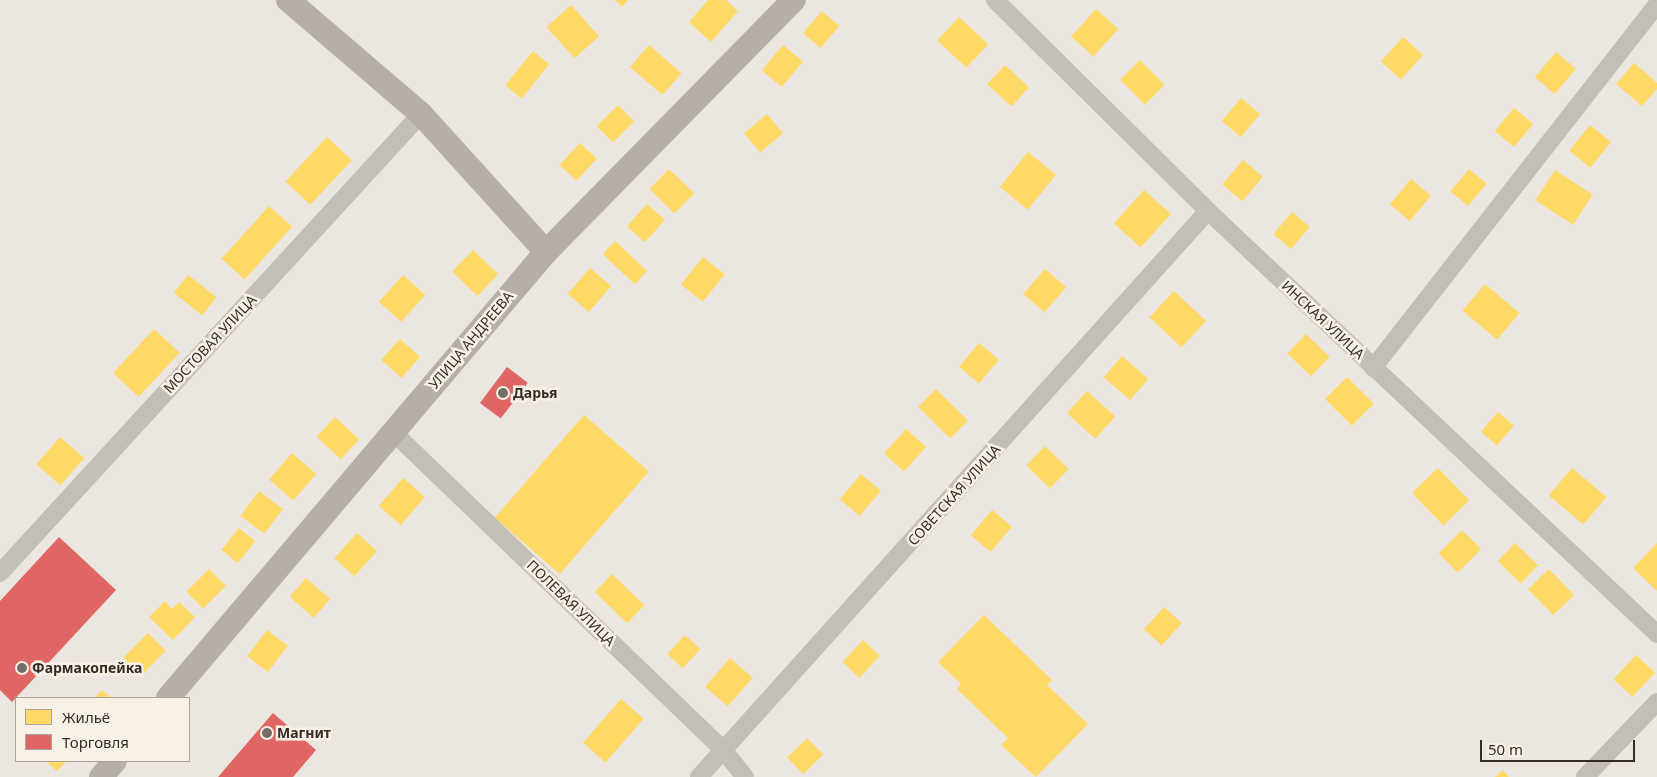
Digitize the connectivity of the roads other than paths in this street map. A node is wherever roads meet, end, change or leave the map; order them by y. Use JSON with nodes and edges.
{"nodes":[{"id":1,"x":288,"y":0,"type":"edge"},
{"id":2,"x":794,"y":0,"type":"edge"},
{"id":3,"x":995,"y":0,"type":"edge"},
{"id":4,"x":1657,"y":6,"type":"edge"},
{"id":5,"x":420,"y":114,"type":"junction"},
{"id":6,"x":1208,"y":211,"type":"junction"},
{"id":7,"x":546,"y":252,"type":"junction"},
{"id":8,"x":1373,"y":368,"type":"junction"},
{"id":9,"x":393,"y":432,"type":"junction"},
{"id":10,"x":0,"y":573,"type":"edge"},
{"id":11,"x":1657,"y":634,"type":"edge"},
{"id":12,"x":169,"y":697,"type":"edge"},
{"id":13,"x":1657,"y":702,"type":"edge"},
{"id":14,"x":724,"y":751,"type":"junction"},
{"id":15,"x":114,"y":762,"type":"edge"},
{"id":16,"x":101,"y":777,"type":"edge"},
{"id":17,"x":699,"y":777,"type":"edge"},
{"id":18,"x":744,"y":777,"type":"edge"},
{"id":19,"x":1586,"y":777,"type":"edge"}],
"edges":[{"from":1,"to":5,"type":"main road"},
{"from":2,"to":7,"type":"main road","name":"УЛИЦА АНДРЕЕВА"},
{"from":3,"to":6,"type":"street","name":"ИНСКАЯ УЛИЦА"},
{"from":4,"to":8,"type":"street"},
{"from":5,"to":7,"type":"main road"},
{"from":5,"to":10,"type":"street","name":"МОСТОВАЯ УЛИЦА"},
{"from":6,"to":8,"type":"street","name":"ИНСКАЯ УЛИЦА"},
{"from":6,"to":14,"type":"street","name":"СОВЕТСКАЯ УЛИЦА"},
{"from":7,"to":9,"type":"main road","name":"УЛИЦА АНДРЕЕВА"},
{"from":8,"to":11,"type":"street","name":"ИНСКАЯ УЛИЦА"},
{"from":9,"to":12,"type":"main road","name":"УЛИЦА АНДРЕЕВА"},
{"from":9,"to":14,"type":"street","name":"ПОЛЕВАЯ УЛИЦА"},
{"from":13,"to":19,"type":"street"},
{"from":14,"to":17,"type":"street","name":"СОВЕТСКАЯ УЛИЦА"},
{"from":14,"to":18,"type":"street","name":"ПОЛЕВАЯ УЛИЦА"},
{"from":15,"to":16,"type":"main road"}]}
